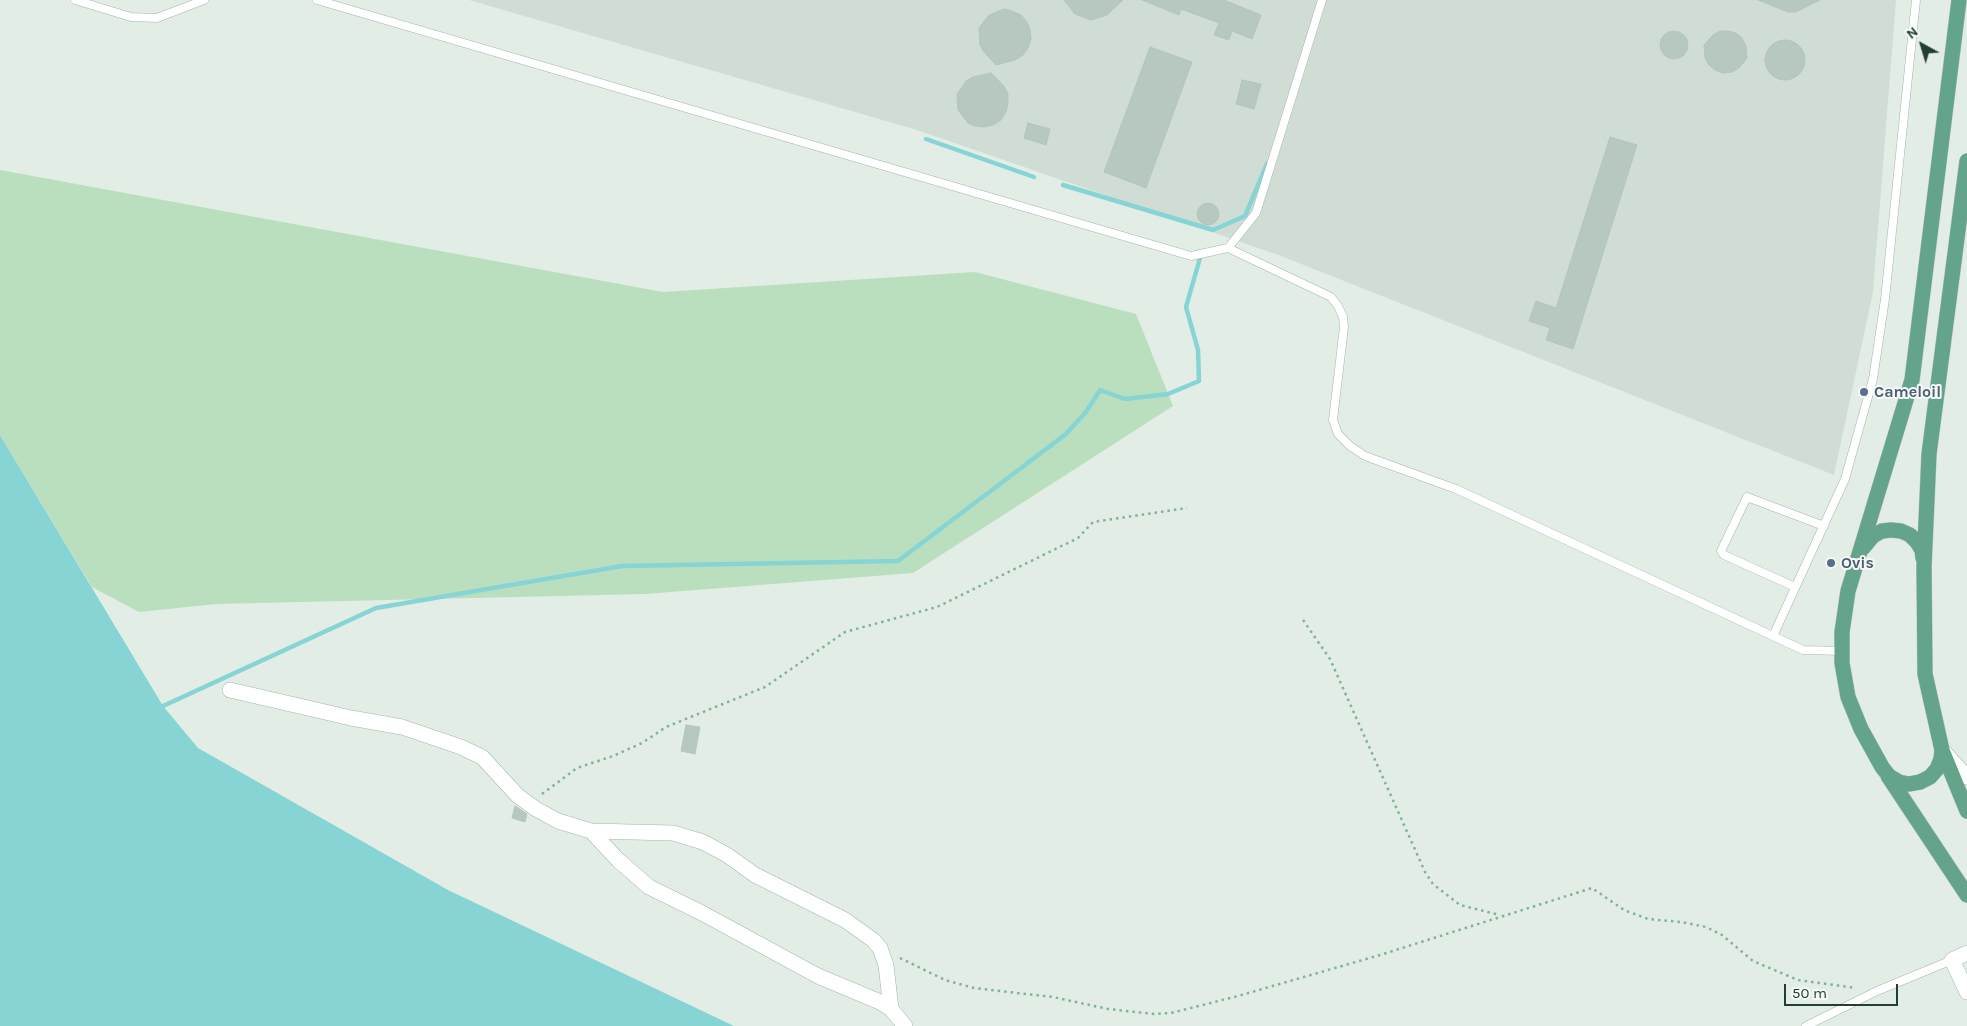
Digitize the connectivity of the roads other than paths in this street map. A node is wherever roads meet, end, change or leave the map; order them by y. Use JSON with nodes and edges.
{"nodes":[{"id":1,"x":75,"y":0,"type":"edge"},
{"id":2,"x":204,"y":0,"type":"edge"},
{"id":3,"x":317,"y":0,"type":"edge"},
{"id":4,"x":1322,"y":0,"type":"edge"},
{"id":5,"x":1916,"y":0,"type":"edge"},
{"id":6,"x":1959,"y":0,"type":"edge"},
{"id":7,"x":1967,"y":161,"type":"edge"},
{"id":8,"x":1228,"y":248,"type":"junction"},
{"id":9,"x":1824,"y":526,"type":"junction"},
{"id":10,"x":1858,"y":558,"type":"junction"},
{"id":11,"x":1924,"y":567,"type":"junction"},
{"id":12,"x":1795,"y":588,"type":"junction"},
{"id":13,"x":1773,"y":636,"type":"junction"},
{"id":14,"x":1842,"y":651,"type":"junction"},
{"id":15,"x":230,"y":690,"type":"dead end"},
{"id":16,"x":1942,"y":750,"type":"junction"},
{"id":17,"x":1882,"y":767,"type":"junction"},
{"id":18,"x":1967,"y":778,"type":"edge"},
{"id":19,"x":1967,"y":811,"type":"edge"},
{"id":20,"x":591,"y":831,"type":"junction"},
{"id":21,"x":1967,"y":895,"type":"edge"},
{"id":22,"x":1967,"y":953,"type":"edge"},
{"id":23,"x":1952,"y":960,"type":"junction"},
{"id":24,"x":1967,"y":992,"type":"edge"},
{"id":25,"x":891,"y":1009,"type":"junction"},
{"id":26,"x":905,"y":1026,"type":"edge"},
{"id":27,"x":1806,"y":1026,"type":"edge"}],
"edges":[{"from":1,"to":2,"type":"lane"},
{"from":3,"to":8,"type":"lane"},
{"from":4,"to":8,"type":"lane"},
{"from":5,"to":9,"type":"lane"},
{"from":6,"to":10,"type":"main road"},
{"from":7,"to":11,"type":"main road"},
{"from":8,"to":13,"type":"lane"},
{"from":9,"to":12,"type":"lane"},
{"from":9,"to":12,"type":"lane"},
{"from":10,"to":11,"type":"main road"},
{"from":10,"to":14,"type":"main road"},
{"from":11,"to":16,"type":"main road"},
{"from":12,"to":13,"type":"lane"},
{"from":13,"to":14,"type":"lane"},
{"from":14,"to":17,"type":"main road"},
{"from":15,"to":20,"type":"street"},
{"from":16,"to":17,"type":"main road"},
{"from":16,"to":18,"type":"street"},
{"from":16,"to":19,"type":"main road"},
{"from":17,"to":21,"type":"main road"},
{"from":20,"to":25,"type":"street"},
{"from":20,"to":25,"type":"street"},
{"from":22,"to":23,"type":"street"},
{"from":23,"to":24,"type":"street"},
{"from":23,"to":27,"type":"lane"},
{"from":25,"to":26,"type":"street"}]}
